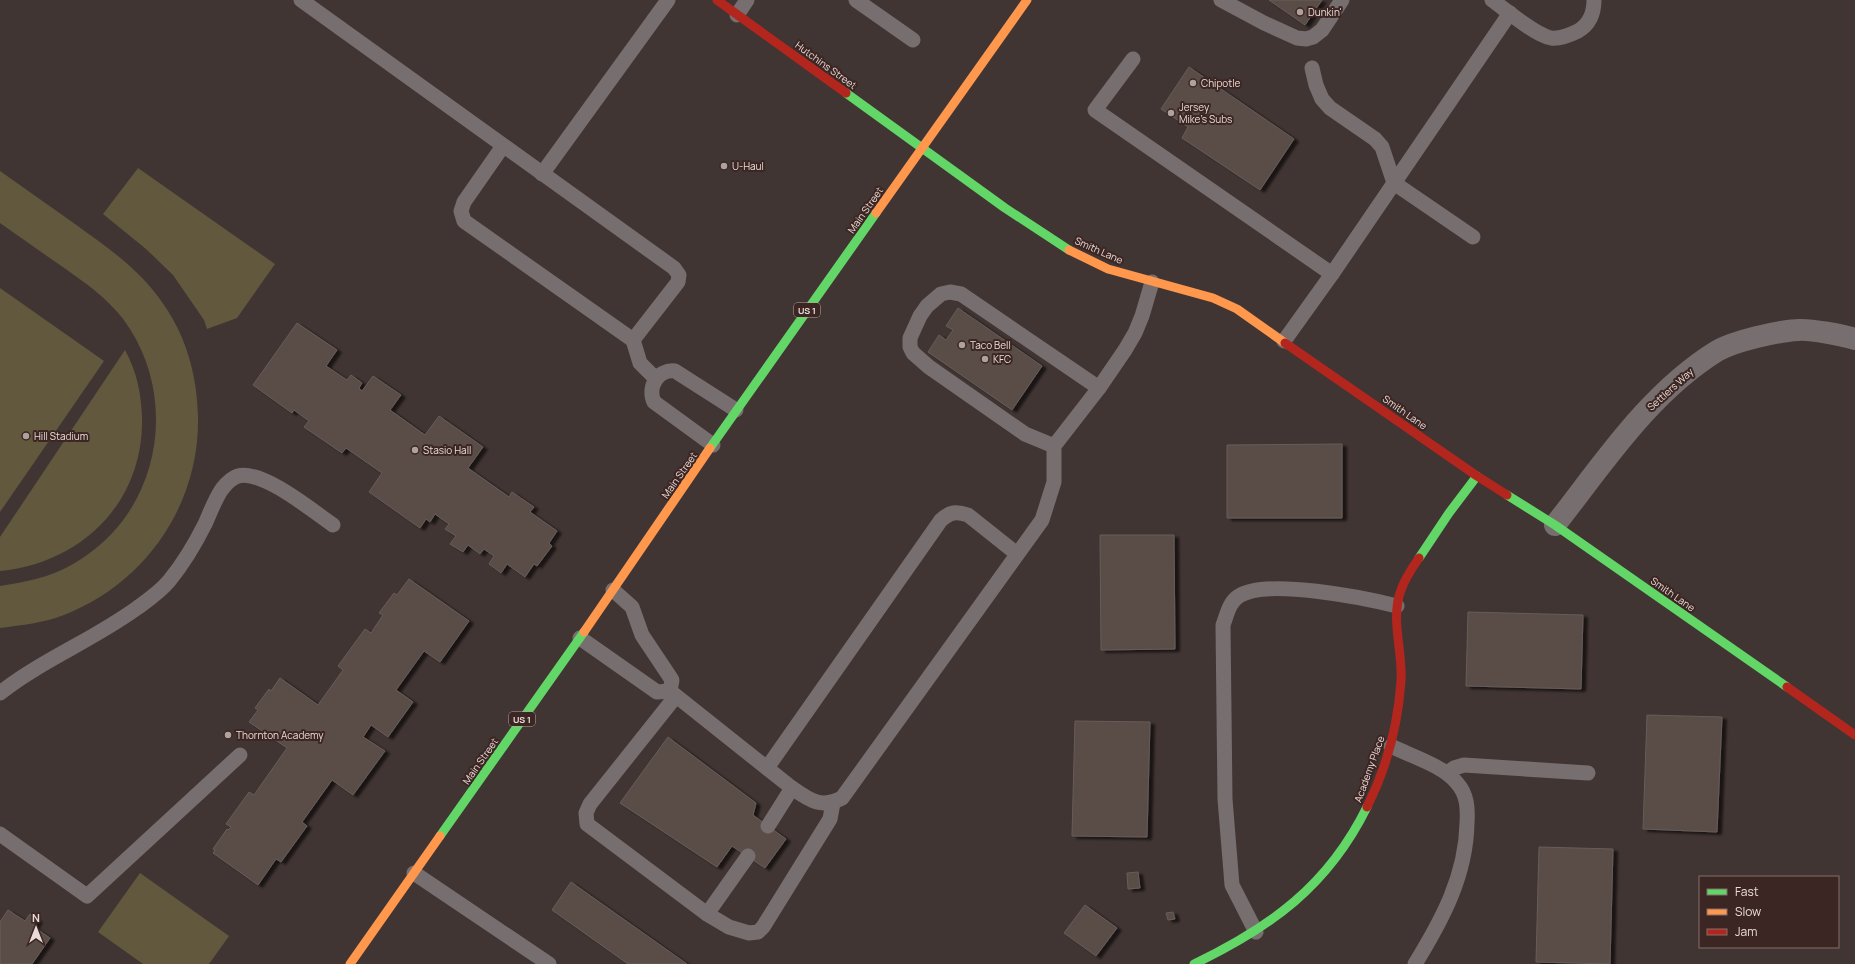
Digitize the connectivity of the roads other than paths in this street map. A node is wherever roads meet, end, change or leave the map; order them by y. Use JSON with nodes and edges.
{"nodes":[{"id":1,"x":301,"y":0,"type":"edge"},
{"id":2,"x":668,"y":0,"type":"edge"},
{"id":3,"x":717,"y":0,"type":"edge"},
{"id":4,"x":747,"y":0,"type":"edge"},
{"id":5,"x":856,"y":0,"type":"edge"},
{"id":6,"x":1027,"y":0,"type":"edge"},
{"id":7,"x":1221,"y":0,"type":"edge"},
{"id":8,"x":1342,"y":0,"type":"edge"},
{"id":9,"x":1492,"y":0,"type":"edge"},
{"id":10,"x":1594,"y":0,"type":"edge"},
{"id":11,"x":1510,"y":13,"type":"junction"},
{"id":12,"x":737,"y":15,"type":"junction"},
{"id":13,"x":913,"y":40,"type":"dead end"},
{"id":14,"x":1133,"y":59,"type":"dead end"},
{"id":15,"x":1312,"y":68,"type":"dead end"},
{"id":16,"x":503,"y":146,"type":"junction"},
{"id":17,"x":922,"y":148,"type":"junction"},
{"id":18,"x":542,"y":174,"type":"junction"},
{"id":19,"x":1394,"y":182,"type":"junction"},
{"id":20,"x":1473,"y":237,"type":"dead end"},
{"id":21,"x":1332,"y":274,"type":"junction"},
{"id":22,"x":1152,"y":282,"type":"junction"},
{"id":23,"x":1855,"y":339,"type":"edge"},
{"id":24,"x":632,"y":340,"type":"junction"},
{"id":25,"x":1284,"y":341,"type":"junction"},
{"id":26,"x":656,"y":379,"type":"junction"},
{"id":27,"x":1099,"y":388,"type":"junction"},
{"id":28,"x":736,"y":410,"type":"junction"},
{"id":29,"x":713,"y":445,"type":"junction"},
{"id":30,"x":1054,"y":446,"type":"junction"},
{"id":31,"x":1477,"y":476,"type":"junction"},
{"id":32,"x":333,"y":525,"type":"dead end"},
{"id":33,"x":1555,"y":525,"type":"junction"},
{"id":34,"x":1017,"y":554,"type":"junction"},
{"id":35,"x":613,"y":590,"type":"junction"},
{"id":36,"x":1397,"y":606,"type":"junction"},
{"id":37,"x":580,"y":638,"type":"junction"},
{"id":38,"x":0,"y":692,"type":"edge"},
{"id":39,"x":673,"y":693,"type":"junction"},
{"id":40,"x":1854,"y":733,"type":"edge"},
{"id":41,"x":1391,"y":746,"type":"junction"},
{"id":42,"x":240,"y":755,"type":"dead end"},
{"id":43,"x":767,"y":768,"type":"junction"},
{"id":44,"x":1447,"y":773,"type":"junction"},
{"id":45,"x":1588,"y":773,"type":"dead end"},
{"id":46,"x":792,"y":788,"type":"junction"},
{"id":47,"x":833,"y":803,"type":"junction"},
{"id":48,"x":768,"y":826,"type":"dead end"},
{"id":49,"x":0,"y":834,"type":"edge"},
{"id":50,"x":748,"y":856,"type":"dead end"},
{"id":51,"x":414,"y":873,"type":"junction"},
{"id":52,"x":707,"y":914,"type":"junction"},
{"id":53,"x":1256,"y":932,"type":"junction"},
{"id":54,"x":350,"y":964,"type":"edge"},
{"id":55,"x":548,"y":964,"type":"edge"},
{"id":56,"x":1194,"y":964,"type":"edge"},
{"id":57,"x":1415,"y":964,"type":"edge"}],
"edges":[{"from":1,"to":16,"type":"lane"},
{"from":2,"to":18,"type":"lane"},
{"from":3,"to":12,"type":"street","name":"Hutchins Street"},
{"from":4,"to":12,"type":"lane"},
{"from":5,"to":13,"type":"lane"},
{"from":6,"to":17,"type":"street","name":"Main Street","number":"US 1"},
{"from":7,"to":8,"type":"lane"},
{"from":9,"to":11,"type":"lane"},
{"from":10,"to":11,"type":"lane"},
{"from":11,"to":19,"type":"lane"},
{"from":12,"to":17,"type":"street","name":"Hutchins Street"},
{"from":14,"to":21,"type":"lane"},
{"from":15,"to":19,"type":"lane"},
{"from":16,"to":18,"type":"lane"},
{"from":16,"to":24,"type":"lane"},
{"from":17,"to":22,"type":"street","name":"Smith Lane"},
{"from":17,"to":28,"type":"street","name":"Main Street","number":"US 1"},
{"from":18,"to":24,"type":"lane"},
{"from":19,"to":20,"type":"lane"},
{"from":19,"to":21,"type":"lane"},
{"from":21,"to":25,"type":"lane"},
{"from":22,"to":25,"type":"street","name":"Smith Lane"},
{"from":22,"to":27,"type":"lane"},
{"from":23,"to":33,"type":"street","name":"Settlers Way"},
{"from":24,"to":26,"type":"lane"},
{"from":25,"to":31,"type":"street","name":"Smith Lane"},
{"from":26,"to":28,"type":"lane"},
{"from":26,"to":29,"type":"lane"},
{"from":27,"to":30,"type":"lane"},
{"from":27,"to":30,"type":"lane"},
{"from":28,"to":29,"type":"street","name":"Main Street","number":"US 1"},
{"from":29,"to":35,"type":"street","name":"Main Street","number":"US 1"},
{"from":30,"to":34,"type":"lane"},
{"from":31,"to":33,"type":"street","name":"Smith Lane"},
{"from":31,"to":36,"type":"street","name":"Academy Place"},
{"from":32,"to":38,"type":"lane"},
{"from":33,"to":40,"type":"street","name":"Smith Lane"},
{"from":34,"to":43,"type":"lane"},
{"from":34,"to":47,"type":"lane"},
{"from":35,"to":37,"type":"street","name":"Main Street","number":"US 1"},
{"from":35,"to":39,"type":"lane"},
{"from":36,"to":41,"type":"street","name":"Academy Place"},
{"from":36,"to":53,"type":"lane"},
{"from":37,"to":39,"type":"lane"},
{"from":37,"to":51,"type":"street","name":"Main Street","number":"US 1"},
{"from":39,"to":43,"type":"lane"},
{"from":39,"to":52,"type":"lane"},
{"from":41,"to":44,"type":"lane"},
{"from":41,"to":53,"type":"street","name":"Academy Place"},
{"from":42,"to":49,"type":"lane"},
{"from":43,"to":46,"type":"lane"},
{"from":44,"to":45,"type":"lane"},
{"from":44,"to":57,"type":"lane"},
{"from":46,"to":47,"type":"lane"},
{"from":46,"to":48,"type":"lane"},
{"from":47,"to":52,"type":"lane"},
{"from":50,"to":52,"type":"lane"},
{"from":51,"to":54,"type":"street","name":"Main Street","number":"US 1"},
{"from":51,"to":55,"type":"lane"},
{"from":53,"to":56,"type":"street","name":"Academy Place"}]}
